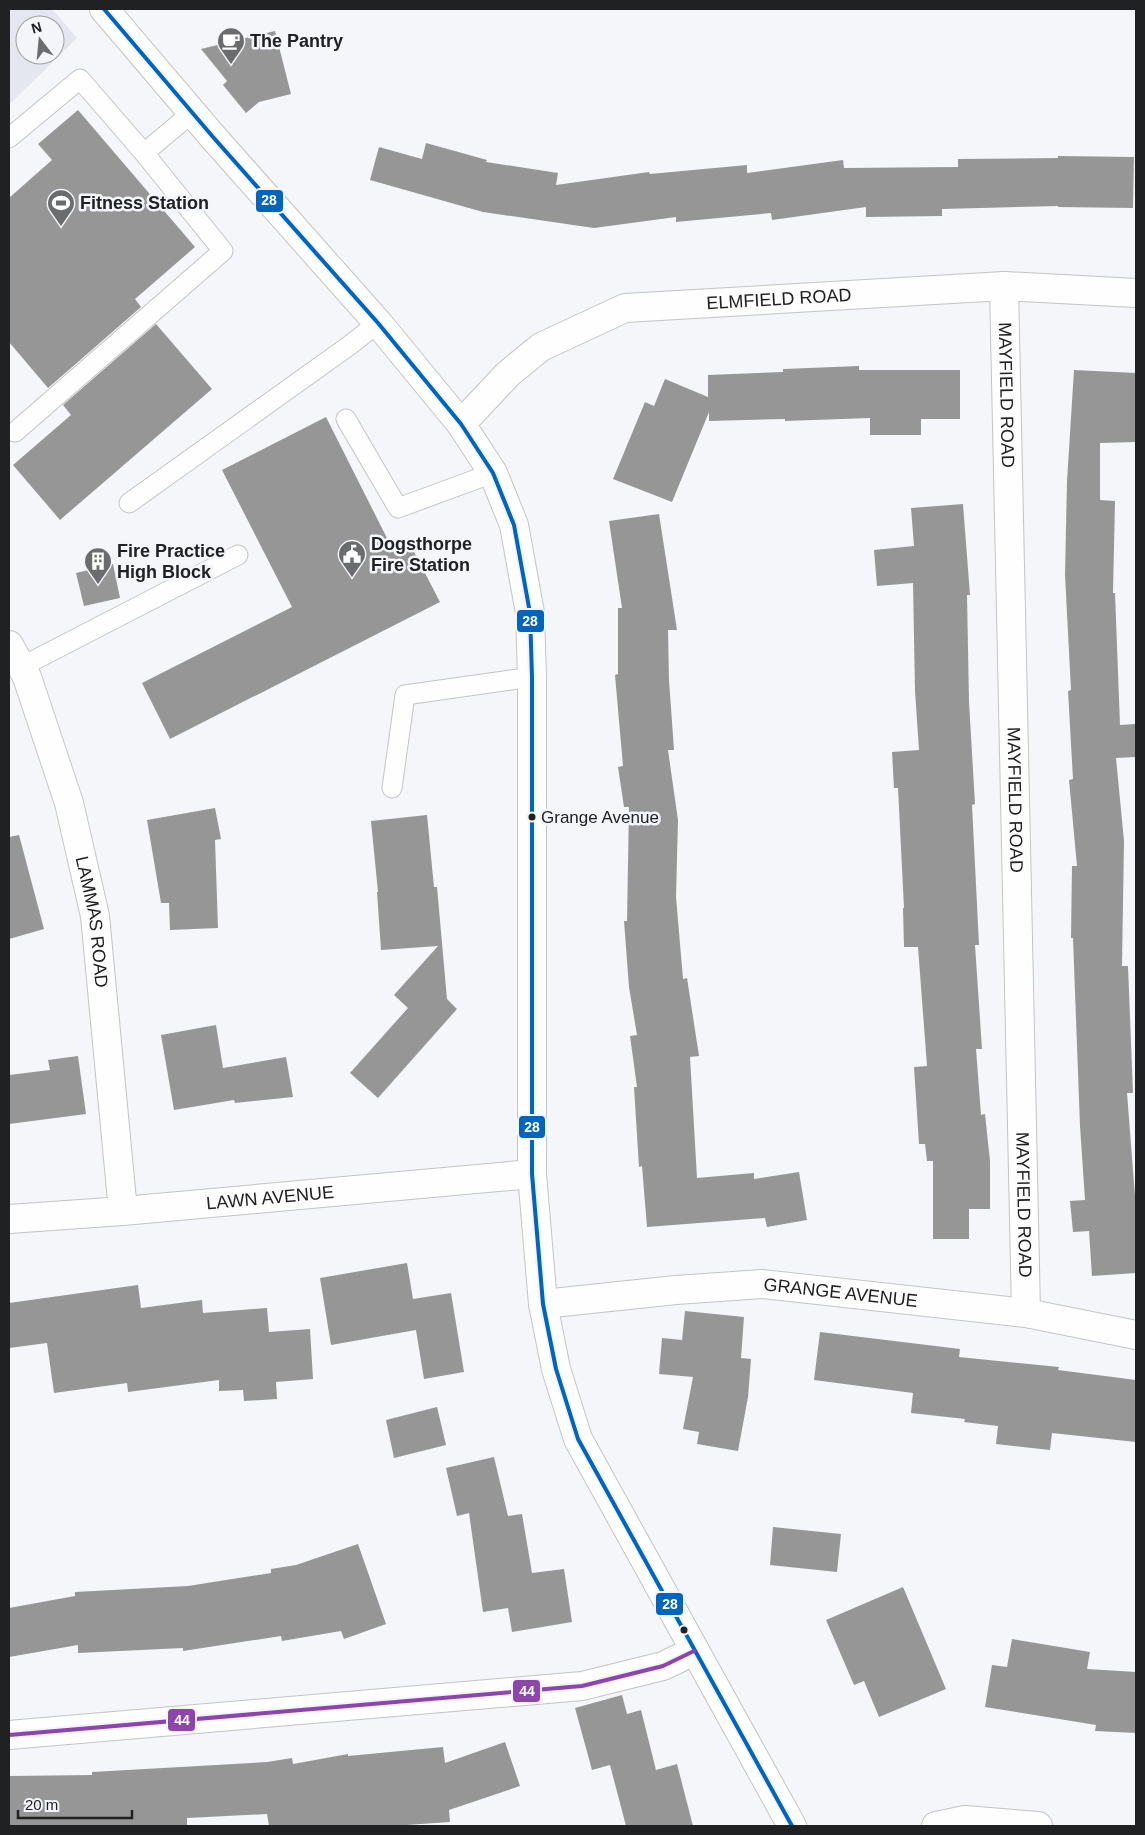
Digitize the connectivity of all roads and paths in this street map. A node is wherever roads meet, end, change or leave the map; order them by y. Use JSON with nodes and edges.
{"nodes":[{"id":1,"x":104,"y":9,"type":"edge"},
{"id":2,"x":192,"y":113,"type":"junction"},
{"id":3,"x":9,"y":138,"type":"edge"},
{"id":4,"x":144,"y":153,"type":"junction"},
{"id":5,"x":1004,"y":286,"type":"junction"},
{"id":6,"x":1136,"y":293,"type":"edge"},
{"id":7,"x":378,"y":323,"type":"junction"},
{"id":8,"x":346,"y":419,"type":"dead end"},
{"id":9,"x":461,"y":424,"type":"junction"},
{"id":10,"x":15,"y":432,"type":"dead end"},
{"id":11,"x":493,"y":473,"type":"junction"},
{"id":12,"x":129,"y":502,"type":"dead end"},
{"id":13,"x":238,"y":555,"type":"dead end"},
{"id":14,"x":15,"y":656,"type":"edge"},
{"id":15,"x":532,"y":677,"type":"junction"},
{"id":16,"x":392,"y":788,"type":"dead end"},
{"id":17,"x":532,"y":1174,"type":"junction"},
{"id":18,"x":123,"y":1211,"type":"junction"},
{"id":19,"x":9,"y":1219,"type":"edge"},
{"id":20,"x":543,"y":1304,"type":"junction"},
{"id":21,"x":1026,"y":1313,"type":"junction"},
{"id":22,"x":1136,"y":1335,"type":"edge"},
{"id":23,"x":694,"y":1651,"type":"junction"},
{"id":24,"x":9,"y":1734,"type":"edge"},
{"id":25,"x":792,"y":1826,"type":"edge"},
{"id":26,"x":936,"y":1826,"type":"edge"},
{"id":27,"x":1038,"y":1826,"type":"edge"}],
"edges":[{"from":1,"to":2,"type":"street"},
{"from":2,"to":4,"type":"lane"},
{"from":2,"to":7,"type":"street"},
{"from":3,"to":4,"type":"lane"},
{"from":4,"to":10,"type":"lane"},
{"from":5,"to":6,"type":"street","name":"ELMFIELD ROAD"},
{"from":5,"to":9,"type":"street","name":"ELMFIELD ROAD"},
{"from":5,"to":21,"type":"street","name":"MAYFIELD ROAD"},
{"from":7,"to":9,"type":"street"},
{"from":7,"to":12,"type":"lane"},
{"from":8,"to":11,"type":"lane"},
{"from":9,"to":11,"type":"street"},
{"from":11,"to":15,"type":"street"},
{"from":13,"to":14,"type":"lane"},
{"from":14,"to":18,"type":"street","name":"LAMMAS ROAD"},
{"from":15,"to":16,"type":"lane"},
{"from":15,"to":17,"type":"street"},
{"from":17,"to":18,"type":"street","name":"LAWN AVENUE"},
{"from":17,"to":20,"type":"street"},
{"from":18,"to":19,"type":"street","name":"LAWN AVENUE"},
{"from":20,"to":21,"type":"street","name":"GRANGE AVENUE"},
{"from":20,"to":23,"type":"street"},
{"from":21,"to":22,"type":"street","name":"GRANGE AVENUE"},
{"from":23,"to":24,"type":"street"},
{"from":23,"to":25,"type":"street"},
{"from":26,"to":27,"type":"street"}]}
